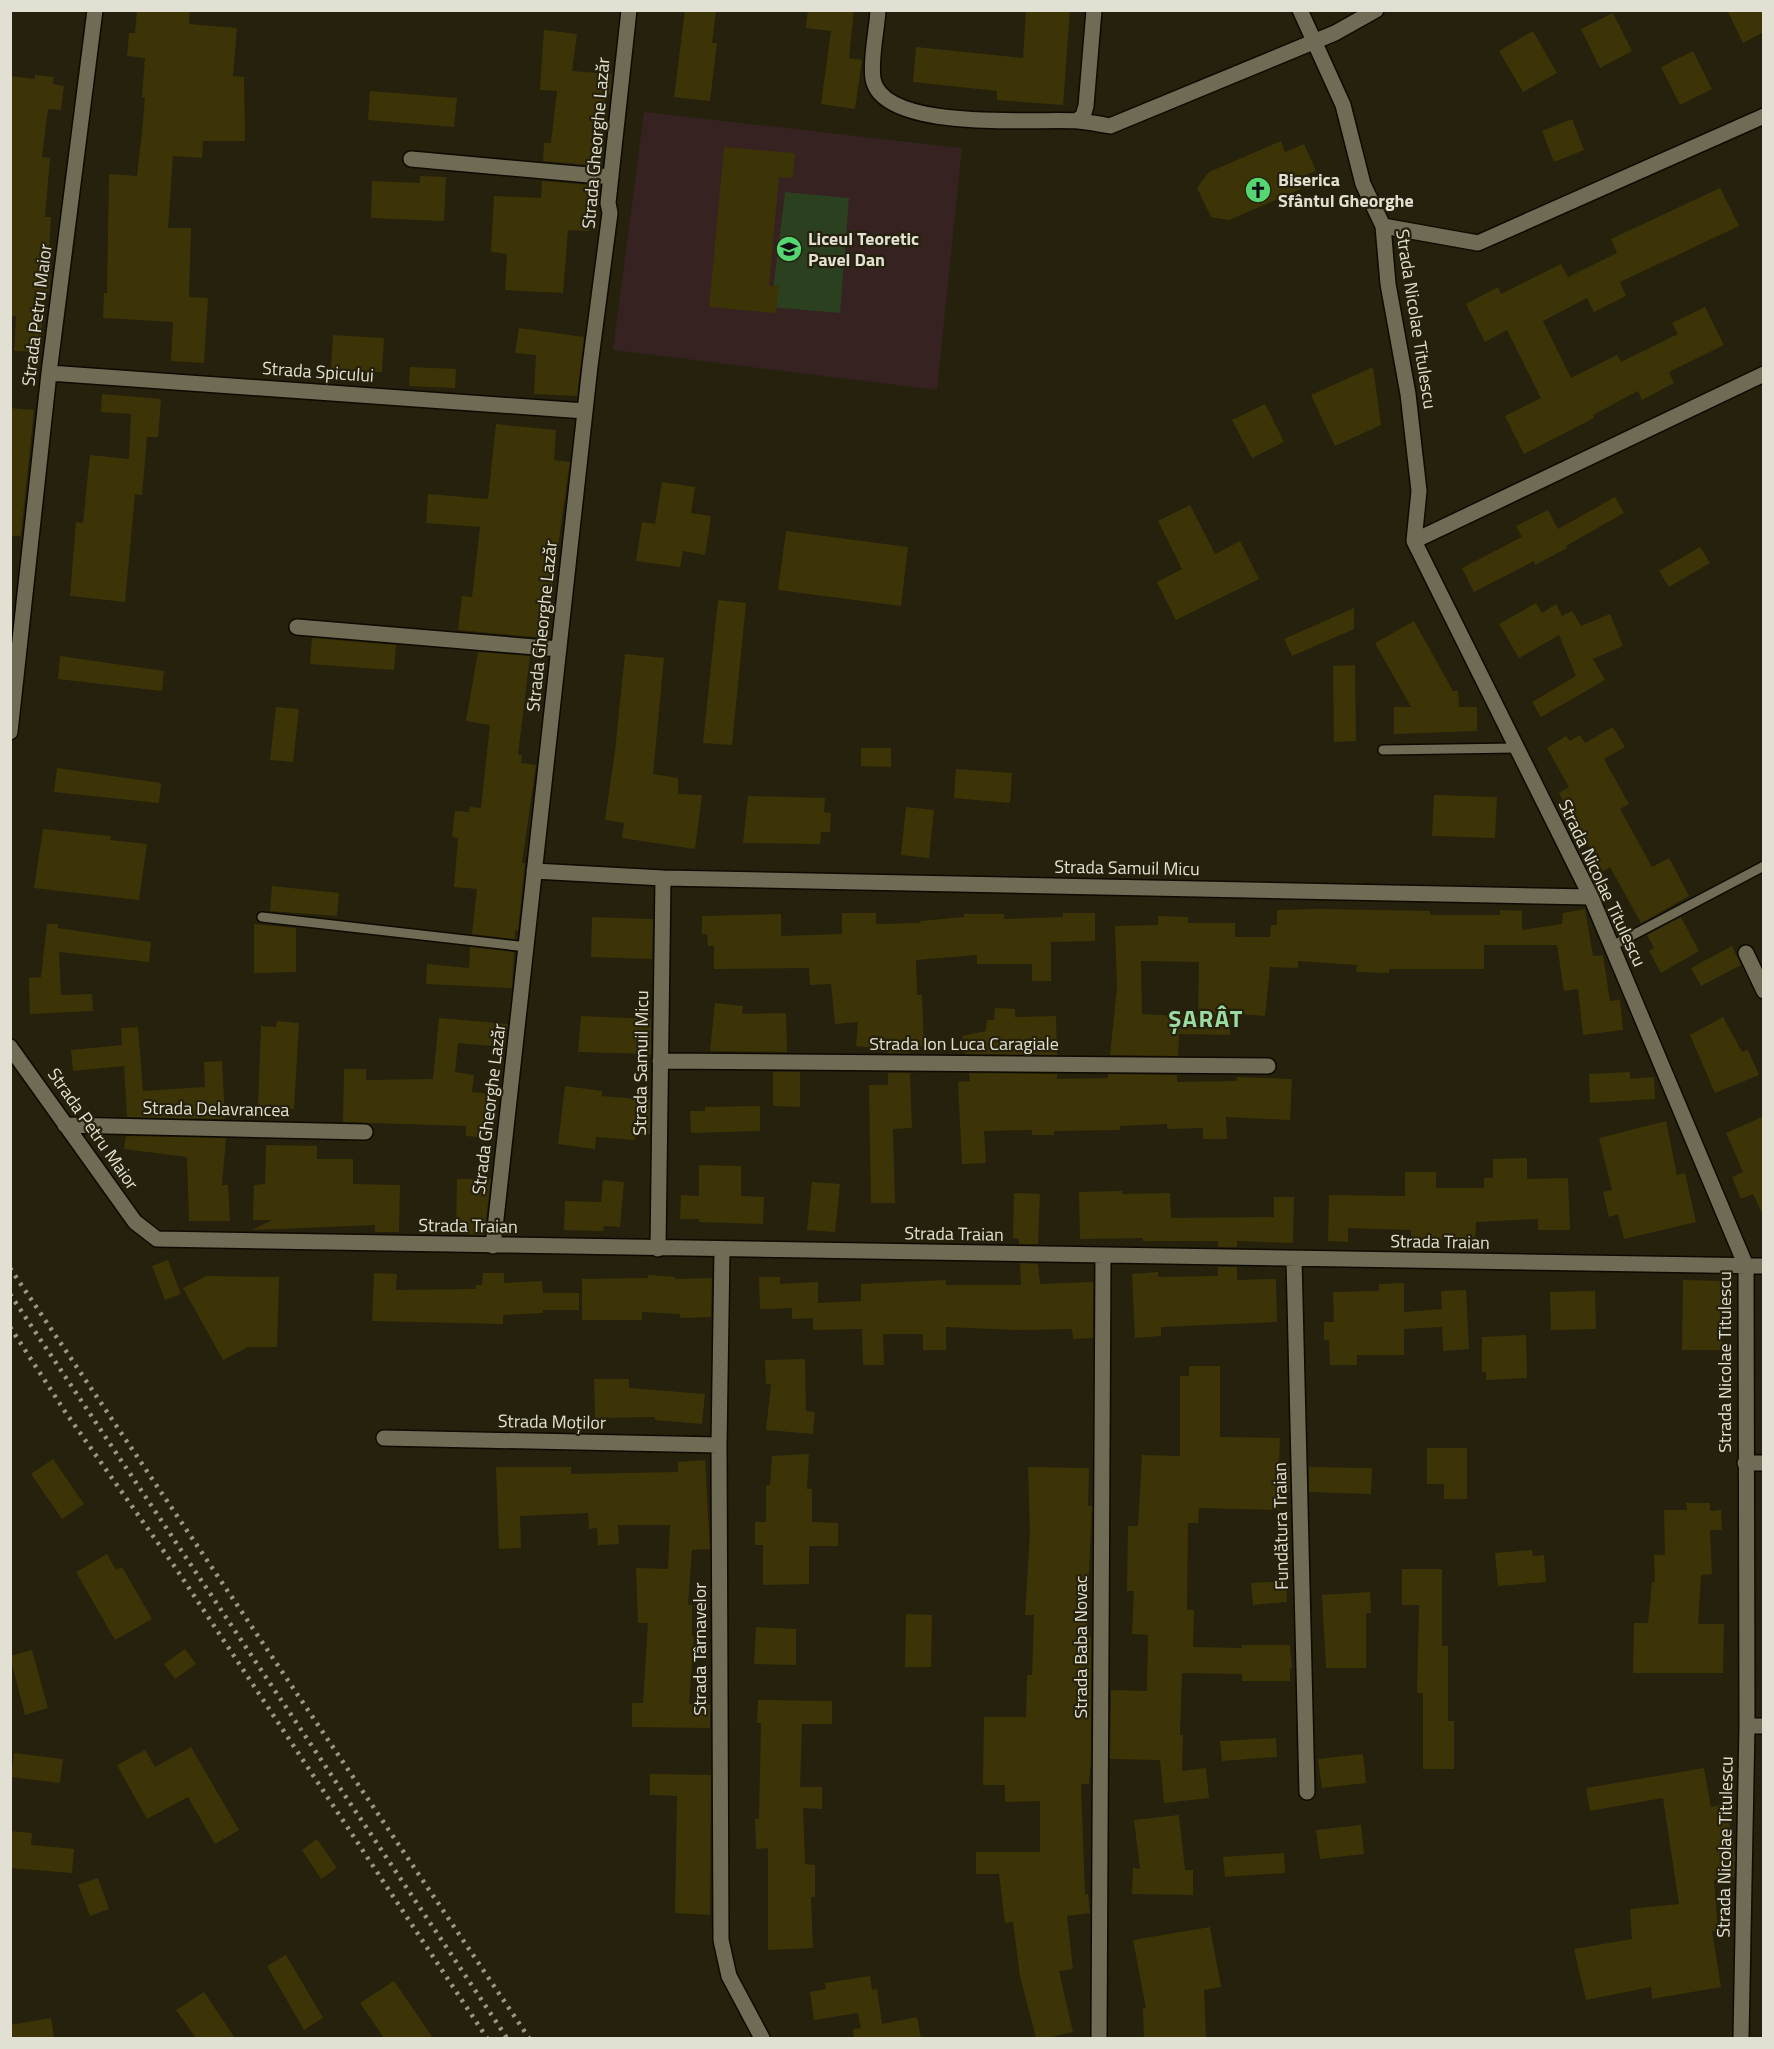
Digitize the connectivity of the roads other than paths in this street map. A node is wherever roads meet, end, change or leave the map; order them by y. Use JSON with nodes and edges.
{"nodes":[{"id":1,"x":95,"y":10,"type":"edge"},
{"id":2,"x":629,"y":10,"type":"edge"},
{"id":3,"x":878,"y":10,"type":"edge"},
{"id":4,"x":1094,"y":10,"type":"edge"},
{"id":5,"x":1300,"y":10,"type":"edge"},
{"id":6,"x":1376,"y":10,"type":"edge"},
{"id":7,"x":1313,"y":41,"type":"junction"},
{"id":8,"x":1764,"y":116,"type":"edge"},
{"id":9,"x":1076,"y":121,"type":"junction"},
{"id":10,"x":411,"y":159,"type":"dead end"},
{"id":11,"x":611,"y":177,"type":"junction"},
{"id":12,"x":1383,"y":226,"type":"junction"},
{"id":13,"x":49,"y":373,"type":"junction"},
{"id":14,"x":1764,"y":374,"type":"edge"},
{"id":15,"x":585,"y":411,"type":"junction"},
{"id":16,"x":1414,"y":541,"type":"junction"},
{"id":17,"x":17,"y":598,"type":"edge"},
{"id":18,"x":297,"y":627,"type":"dead end"},
{"id":19,"x":559,"y":649,"type":"junction"},
{"id":20,"x":10,"y":732,"type":"edge"},
{"id":21,"x":1515,"y":748,"type":"junction"},
{"id":22,"x":1383,"y":750,"type":"dead end"},
{"id":23,"x":1764,"y":866,"type":"edge"},
{"id":24,"x":534,"y":871,"type":"junction"},
{"id":25,"x":663,"y":878,"type":"junction"},
{"id":26,"x":1591,"y":897,"type":"junction"},
{"id":27,"x":262,"y":916,"type":"dead end"},
{"id":28,"x":1612,"y":946,"type":"junction"},
{"id":29,"x":527,"y":947,"type":"junction"},
{"id":30,"x":1746,"y":953,"type":"dead end"},
{"id":31,"x":1764,"y":991,"type":"edge"},
{"id":32,"x":10,"y":1047,"type":"edge"},
{"id":33,"x":660,"y":1061,"type":"junction"},
{"id":34,"x":1268,"y":1066,"type":"dead end"},
{"id":35,"x":65,"y":1125,"type":"junction"},
{"id":36,"x":365,"y":1132,"type":"dead end"},
{"id":37,"x":146,"y":1232,"type":"joint"},
{"id":38,"x":493,"y":1246,"type":"junction"},
{"id":39,"x":658,"y":1249,"type":"junction"},
{"id":40,"x":722,"y":1250,"type":"junction"},
{"id":41,"x":1103,"y":1256,"type":"junction"},
{"id":42,"x":1294,"y":1259,"type":"junction"},
{"id":43,"x":1746,"y":1266,"type":"junction"},
{"id":44,"x":1764,"y":1266,"type":"edge"},
{"id":45,"x":384,"y":1438,"type":"dead end"},
{"id":46,"x":719,"y":1444,"type":"junction"},
{"id":47,"x":1745,"y":1463,"type":"junction"},
{"id":48,"x":1764,"y":1463,"type":"edge"},
{"id":49,"x":1747,"y":1726,"type":"junction"},
{"id":50,"x":1764,"y":1726,"type":"edge"},
{"id":51,"x":1307,"y":1792,"type":"dead end"},
{"id":52,"x":762,"y":2038,"type":"edge"},
{"id":53,"x":1099,"y":2038,"type":"edge"},
{"id":54,"x":1741,"y":2038,"type":"edge"}],
"edges":[{"from":1,"to":13,"type":"street","name":"Strada Petru Maior"},
{"from":2,"to":11,"type":"street","name":"Strada Gheorghe Lazăr"},
{"from":3,"to":9,"type":"street"},
{"from":4,"to":9,"type":"street"},
{"from":5,"to":7,"type":"street","name":"Strada Nicolae Titulescu"},
{"from":6,"to":7,"type":"street"},
{"from":7,"to":9,"type":"street"},
{"from":7,"to":12,"type":"street","name":"Strada Nicolae Titulescu"},
{"from":8,"to":12,"type":"street"},
{"from":10,"to":11,"type":"street"},
{"from":11,"to":15,"type":"street","name":"Strada Gheorghe Lazăr"},
{"from":12,"to":16,"type":"street","name":"Strada Nicolae Titulescu"},
{"from":13,"to":15,"type":"street","name":"Strada Spicului"},
{"from":13,"to":17,"type":"street","name":"Strada Petru Maior"},
{"from":14,"to":16,"type":"street"},
{"from":15,"to":19,"type":"street","name":"Strada Gheorghe Lazăr"},
{"from":16,"to":21,"type":"street","name":"Strada Nicolae Titulescu"},
{"from":17,"to":20,"type":"street","name":"Strada Petru Maior"},
{"from":18,"to":19,"type":"street"},
{"from":19,"to":24,"type":"street","name":"Strada Gheorghe Lazăr"},
{"from":21,"to":22,"type":"lane"},
{"from":21,"to":26,"type":"street","name":"Strada Nicolae Titulescu"},
{"from":23,"to":28,"type":"lane"},
{"from":24,"to":25,"type":"street","name":"Strada Samuil Micu"},
{"from":24,"to":29,"type":"street","name":"Strada Gheorghe Lazăr"},
{"from":25,"to":26,"type":"street","name":"Strada Samuil Micu"},
{"from":25,"to":33,"type":"street","name":"Strada Samuil Micu"},
{"from":26,"to":28,"type":"street","name":"Strada Nicolae Titulescu"},
{"from":27,"to":29,"type":"lane"},
{"from":28,"to":43,"type":"street","name":"Strada Nicolae Titulescu"},
{"from":29,"to":38,"type":"street","name":"Strada Gheorghe Lazăr"},
{"from":30,"to":31,"type":"street"},
{"from":32,"to":35,"type":"street","name":"Strada Petru Maior"},
{"from":33,"to":34,"type":"street","name":"Strada Ion Luca Caragiale"},
{"from":33,"to":39,"type":"street","name":"Strada Samuil Micu"},
{"from":35,"to":36,"type":"street","name":"Strada Delavrancea"},
{"from":35,"to":37,"type":"street","name":"Strada Petru Maior"},
{"from":37,"to":38,"type":"street","name":"Strada Traian"},
{"from":38,"to":39,"type":"street","name":"Strada Traian"},
{"from":39,"to":40,"type":"street","name":"Strada Traian"},
{"from":40,"to":41,"type":"street","name":"Strada Traian"},
{"from":40,"to":46,"type":"street","name":"Strada Târnavelor"},
{"from":41,"to":42,"type":"street","name":"Strada Traian"},
{"from":41,"to":53,"type":"street","name":"Strada Baba Novac"},
{"from":42,"to":43,"type":"street","name":"Strada Traian"},
{"from":42,"to":51,"type":"street","name":"Fundătura Traian"},
{"from":43,"to":44,"type":"street","name":"Strada Traian"},
{"from":43,"to":47,"type":"street","name":"Strada Nicolae Titulescu"},
{"from":45,"to":46,"type":"street","name":"Strada Moților"},
{"from":46,"to":52,"type":"street","name":"Strada Târnavelor"},
{"from":47,"to":48,"type":"street"},
{"from":47,"to":49,"type":"street","name":"Strada Nicolae Titulescu"},
{"from":49,"to":50,"type":"street"},
{"from":49,"to":54,"type":"street","name":"Strada Nicolae Titulescu"}]}
